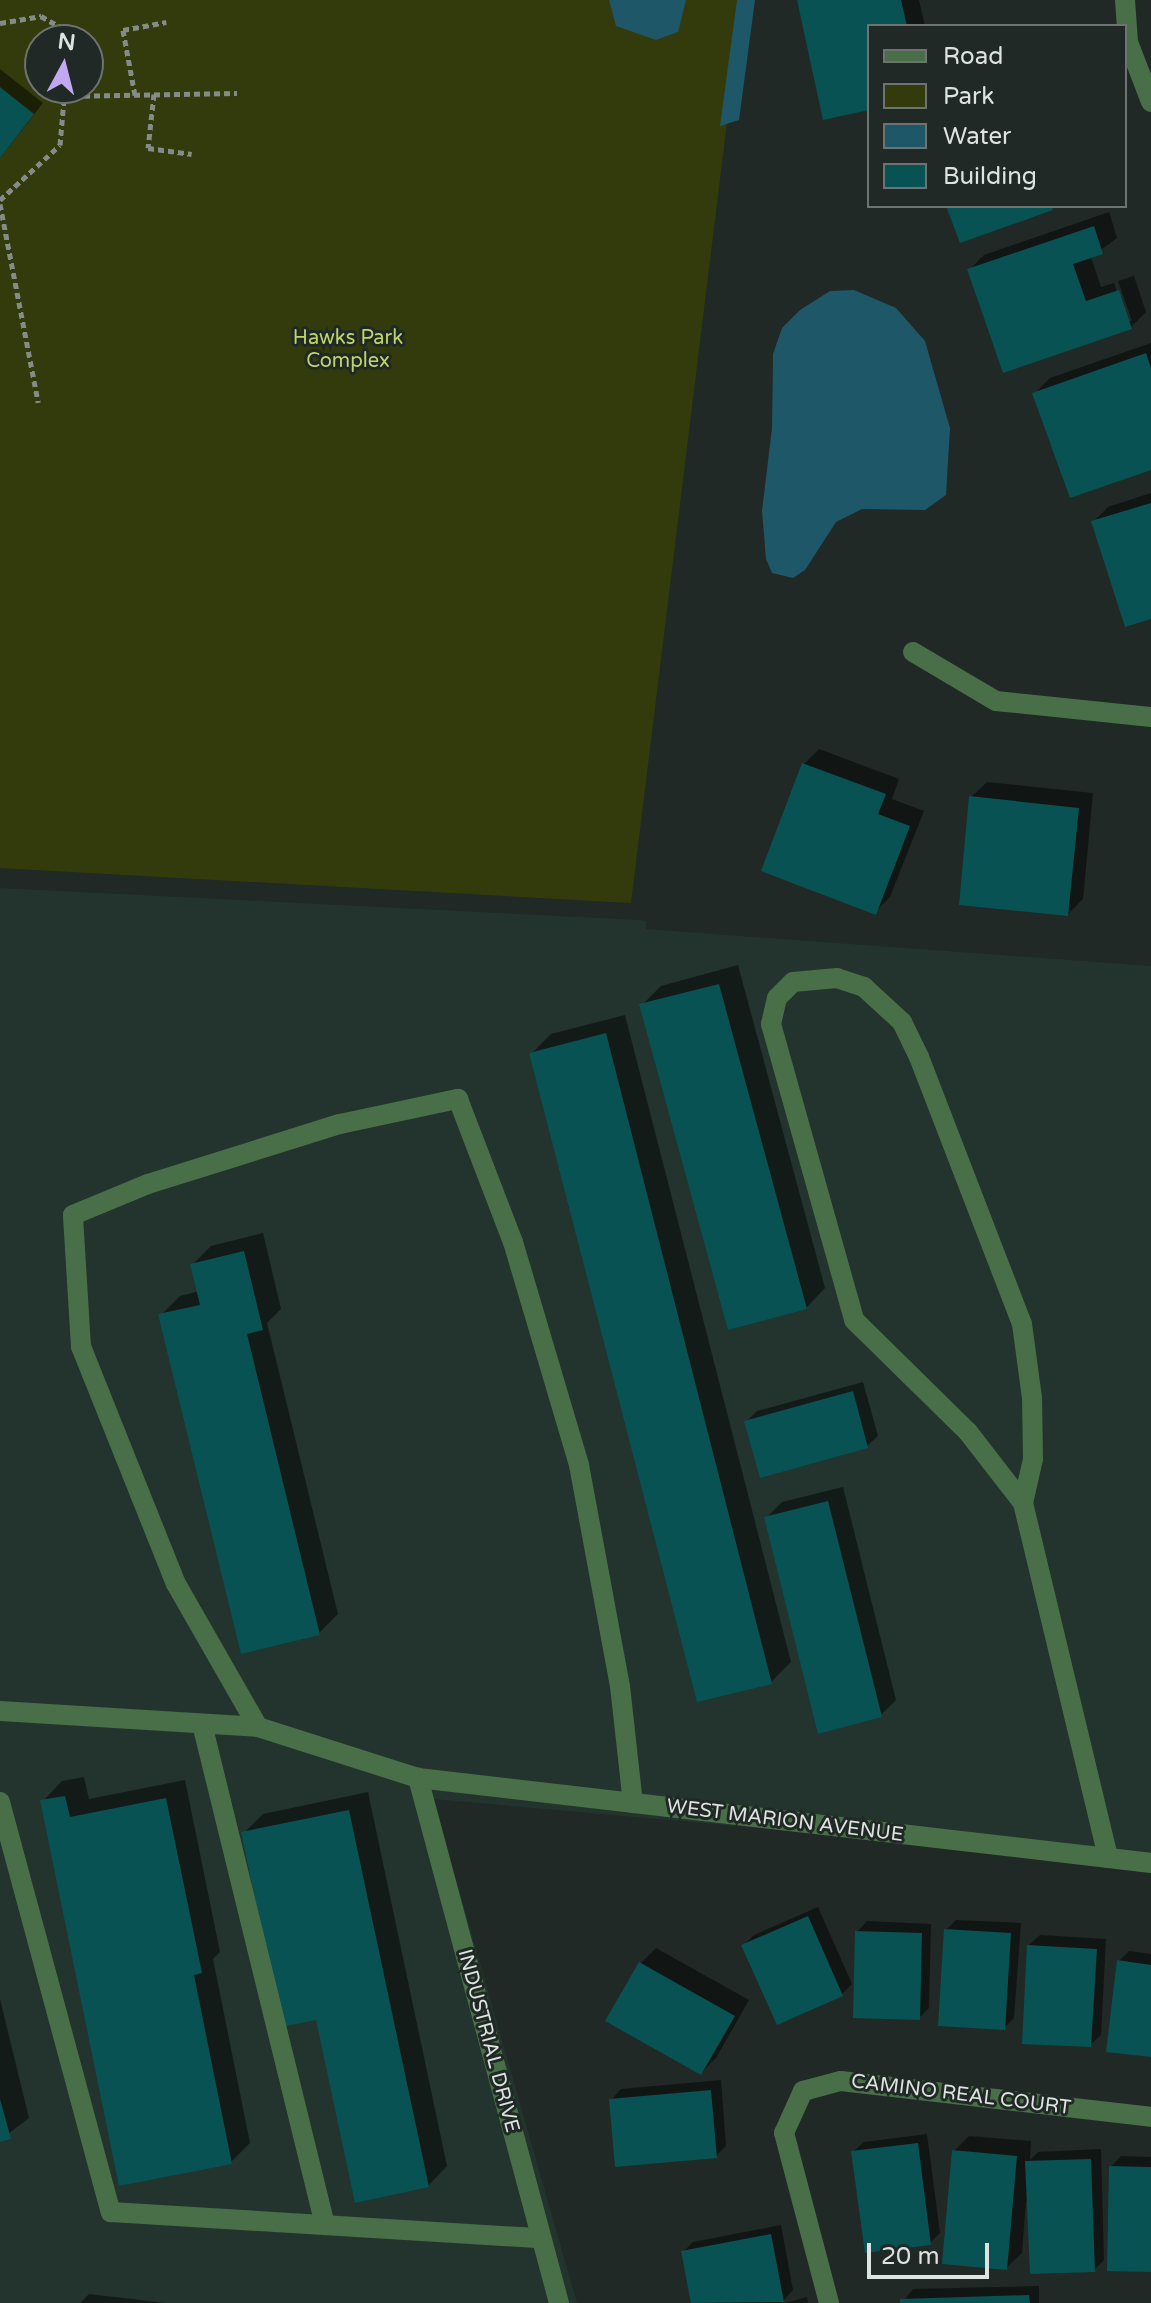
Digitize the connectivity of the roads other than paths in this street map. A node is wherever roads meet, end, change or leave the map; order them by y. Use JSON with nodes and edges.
{"nodes":[{"id":1,"x":1125,"y":0,"type":"edge"},
{"id":2,"x":1127,"y":24,"type":"edge"},
{"id":3,"x":1127,"y":28,"type":"edge"},
{"id":4,"x":1151,"y":102,"type":"edge"},
{"id":5,"x":913,"y":652,"type":"dead end"},
{"id":6,"x":1151,"y":717,"type":"edge"},
{"id":7,"x":1023,"y":1503,"type":"junction"},
{"id":8,"x":0,"y":1711,"type":"edge"},
{"id":9,"x":202,"y":1724,"type":"junction"},
{"id":10,"x":258,"y":1727,"type":"junction"},
{"id":11,"x":418,"y":1778,"type":"junction"},
{"id":12,"x":0,"y":1802,"type":"edge"},
{"id":13,"x":633,"y":1803,"type":"junction"},
{"id":14,"x":1108,"y":1858,"type":"junction"},
{"id":15,"x":1151,"y":1863,"type":"edge"},
{"id":16,"x":1151,"y":2117,"type":"edge"},
{"id":17,"x":325,"y":2225,"type":"junction"},
{"id":18,"x":541,"y":2238,"type":"junction"},
{"id":19,"x":559,"y":2303,"type":"edge"},
{"id":20,"x":829,"y":2303,"type":"edge"}],
"edges":[{"from":1,"to":2,"type":"street"},
{"from":3,"to":4,"type":"street"},
{"from":5,"to":6,"type":"street"},
{"from":7,"to":7,"type":"street"},
{"from":7,"to":14,"type":"street"},
{"from":8,"to":9,"type":"street","name":"WEST MARION AVENUE"},
{"from":9,"to":10,"type":"street","name":"WEST MARION AVENUE"},
{"from":9,"to":17,"type":"street"},
{"from":10,"to":11,"type":"street","name":"WEST MARION AVENUE"},
{"from":10,"to":13,"type":"street"},
{"from":11,"to":13,"type":"street","name":"WEST MARION AVENUE"},
{"from":11,"to":18,"type":"street","name":"INDUSTRIAL DRIVE"},
{"from":12,"to":17,"type":"street"},
{"from":13,"to":14,"type":"street","name":"WEST MARION AVENUE"},
{"from":14,"to":15,"type":"street","name":"WEST MARION AVENUE"},
{"from":16,"to":20,"type":"street","name":"CAMINO REAL COURT"},
{"from":17,"to":18,"type":"street"},
{"from":18,"to":19,"type":"street","name":"INDUSTRIAL DRIVE"}]}
